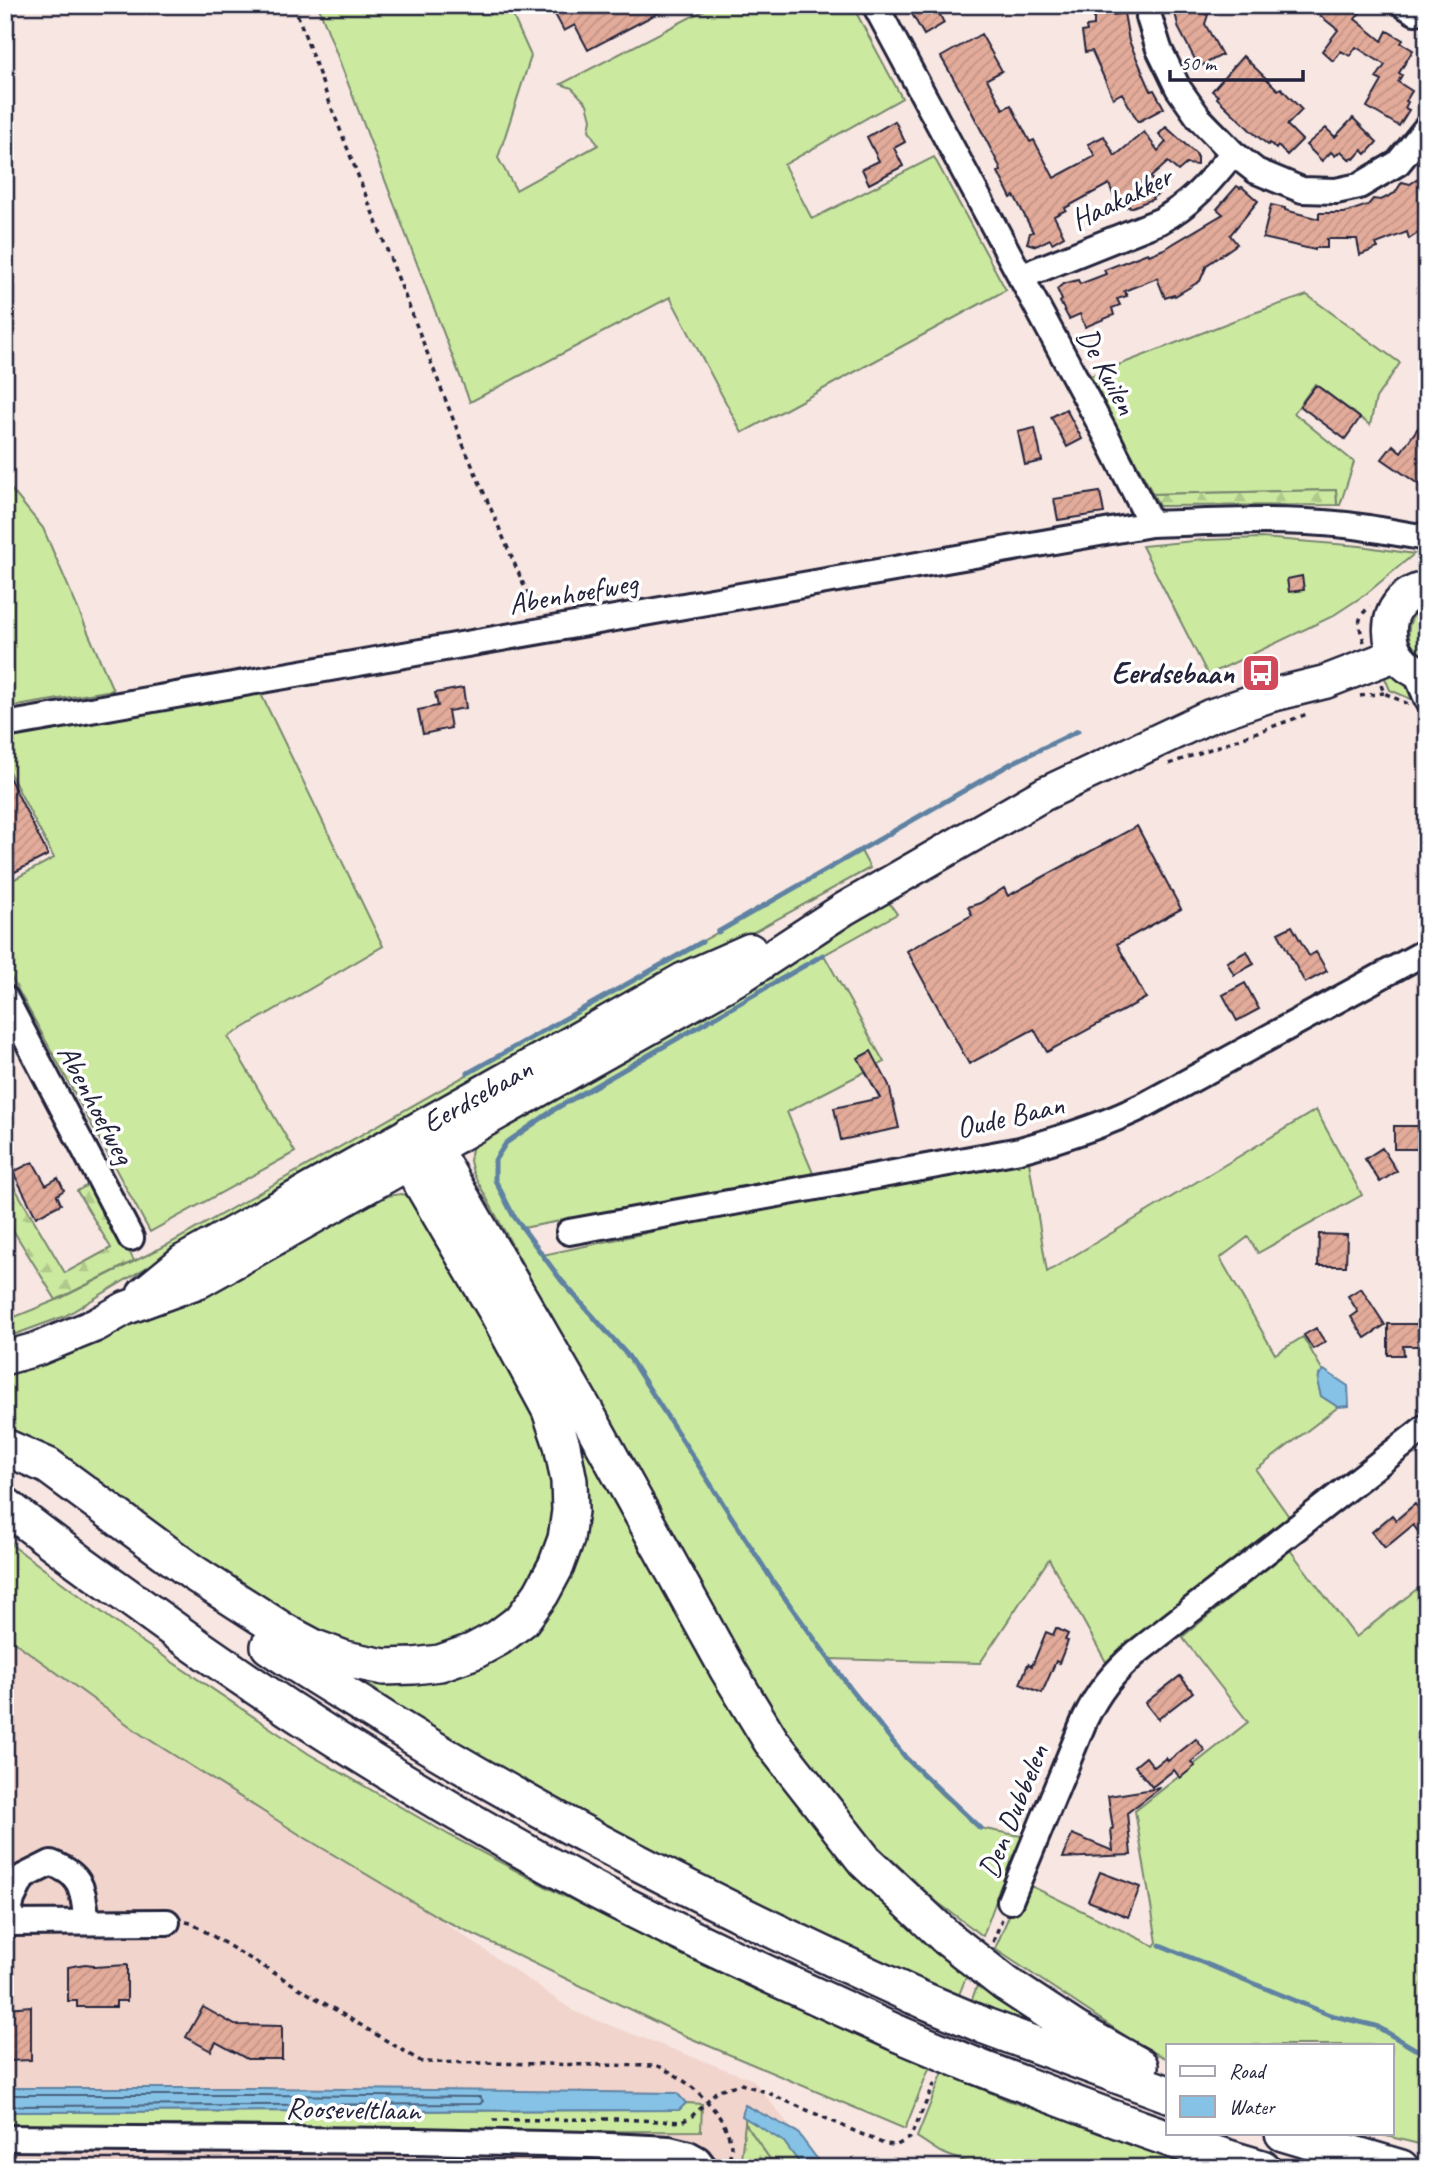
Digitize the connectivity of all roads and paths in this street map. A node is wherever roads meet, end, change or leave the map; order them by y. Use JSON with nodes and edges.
{"nodes":[{"id":1,"x":293,"y":5,"type":"edge"},
{"id":2,"x":875,"y":5,"type":"edge"},
{"id":3,"x":1150,"y":5,"type":"edge"},
{"id":4,"x":1427,"y":127,"type":"edge"},
{"id":5,"x":1233,"y":153,"type":"junction"},
{"id":6,"x":1021,"y":278,"type":"junction"},
{"id":7,"x":1151,"y":524,"type":"junction"},
{"id":8,"x":1427,"y":538,"type":"edge"},
{"id":9,"x":1427,"y":587,"type":"edge"},
{"id":10,"x":530,"y":600,"type":"dead end"},
{"id":11,"x":1411,"y":667,"type":"edge"},
{"id":12,"x":1384,"y":693,"type":"dead end"},
{"id":13,"x":1356,"y":697,"type":"dead end"},
{"id":14,"x":1319,"y":710,"type":"dead end"},
{"id":15,"x":5,"y":725,"type":"edge"},
{"id":16,"x":1162,"y":767,"type":"dead end"},
{"id":17,"x":1427,"y":951,"type":"edge"},
{"id":18,"x":5,"y":998,"type":"edge"},
{"id":19,"x":417,"y":1148,"type":"junction"},
{"id":20,"x":569,"y":1232,"type":"dead end"},
{"id":21,"x":131,"y":1238,"type":"dead end"},
{"id":22,"x":5,"y":1358,"type":"edge"},
{"id":23,"x":1427,"y":1426,"type":"edge"},
{"id":24,"x":5,"y":1447,"type":"edge"},
{"id":25,"x":5,"y":1453,"type":"edge"},
{"id":26,"x":5,"y":1504,"type":"edge"},
{"id":27,"x":1010,"y":1901,"type":"joint"},
{"id":28,"x":87,"y":1922,"type":"junction"},
{"id":29,"x":167,"y":1922,"type":"joint"},
{"id":30,"x":6,"y":1923,"type":"edge"},
{"id":31,"x":990,"y":1949,"type":"dead end"},
{"id":32,"x":957,"y":2067,"type":"junction"},
{"id":33,"x":1166,"y":2085,"type":"edge"},
{"id":34,"x":1166,"y":2093,"type":"edge"},
{"id":35,"x":706,"y":2102,"type":"junction"},
{"id":36,"x":655,"y":2120,"type":"dead end"},
{"id":37,"x":1286,"y":2134,"type":"edge"},
{"id":38,"x":5,"y":2138,"type":"edge"},
{"id":39,"x":701,"y":2164,"type":"edge"},
{"id":40,"x":728,"y":2168,"type":"edge"},
{"id":41,"x":1262,"y":2168,"type":"edge"},
{"id":42,"x":1401,"y":2168,"type":"edge"}],
"edges":[{"from":1,"to":10,"type":"path"},
{"from":2,"to":6,"type":"street","name":"De Kuilen"},
{"from":3,"to":5,"type":"street"},
{"from":4,"to":5,"type":"street"},
{"from":5,"to":6,"type":"street","name":"Haakakker"},
{"from":6,"to":7,"type":"street","name":"De Kuilen"},
{"from":7,"to":8,"type":"street"},
{"from":7,"to":15,"type":"street","name":"Abenhoefweg"},
{"from":9,"to":11,"type":"main road"},
{"from":11,"to":19,"type":"main road","name":"Eerdsebaan"},
{"from":12,"to":13,"type":"path"},
{"from":14,"to":16,"type":"path"},
{"from":17,"to":20,"type":"street","name":"Oude Baan"},
{"from":18,"to":21,"type":"street","name":"Abenhoefweg"},
{"from":19,"to":22,"type":"main road","name":"Eerdsebaan"},
{"from":19,"to":24,"type":"highway"},
{"from":19,"to":33,"type":"highway","bridge":true},
{"from":23,"to":27,"type":"street","name":"Den Dubbelen"},
{"from":25,"to":34,"type":"highway","bridge":true},
{"from":26,"to":32,"type":"highway","bridge":true},
{"from":27,"to":31,"type":"path","name":"Den Dubbelen"},
{"from":28,"to":29,"type":"street"},
{"from":28,"to":30,"type":"street"},
{"from":28,"to":30,"type":"street"},
{"from":29,"to":35,"type":"path"},
{"from":32,"to":35,"type":"path"},
{"from":32,"to":41,"type":"highway"},
{"from":35,"to":36,"type":"path"},
{"from":35,"to":40,"type":"path"},
{"from":37,"to":42,"type":"highway"},
{"from":38,"to":39,"type":"street","name":"Rooseveltlaan"}]}
